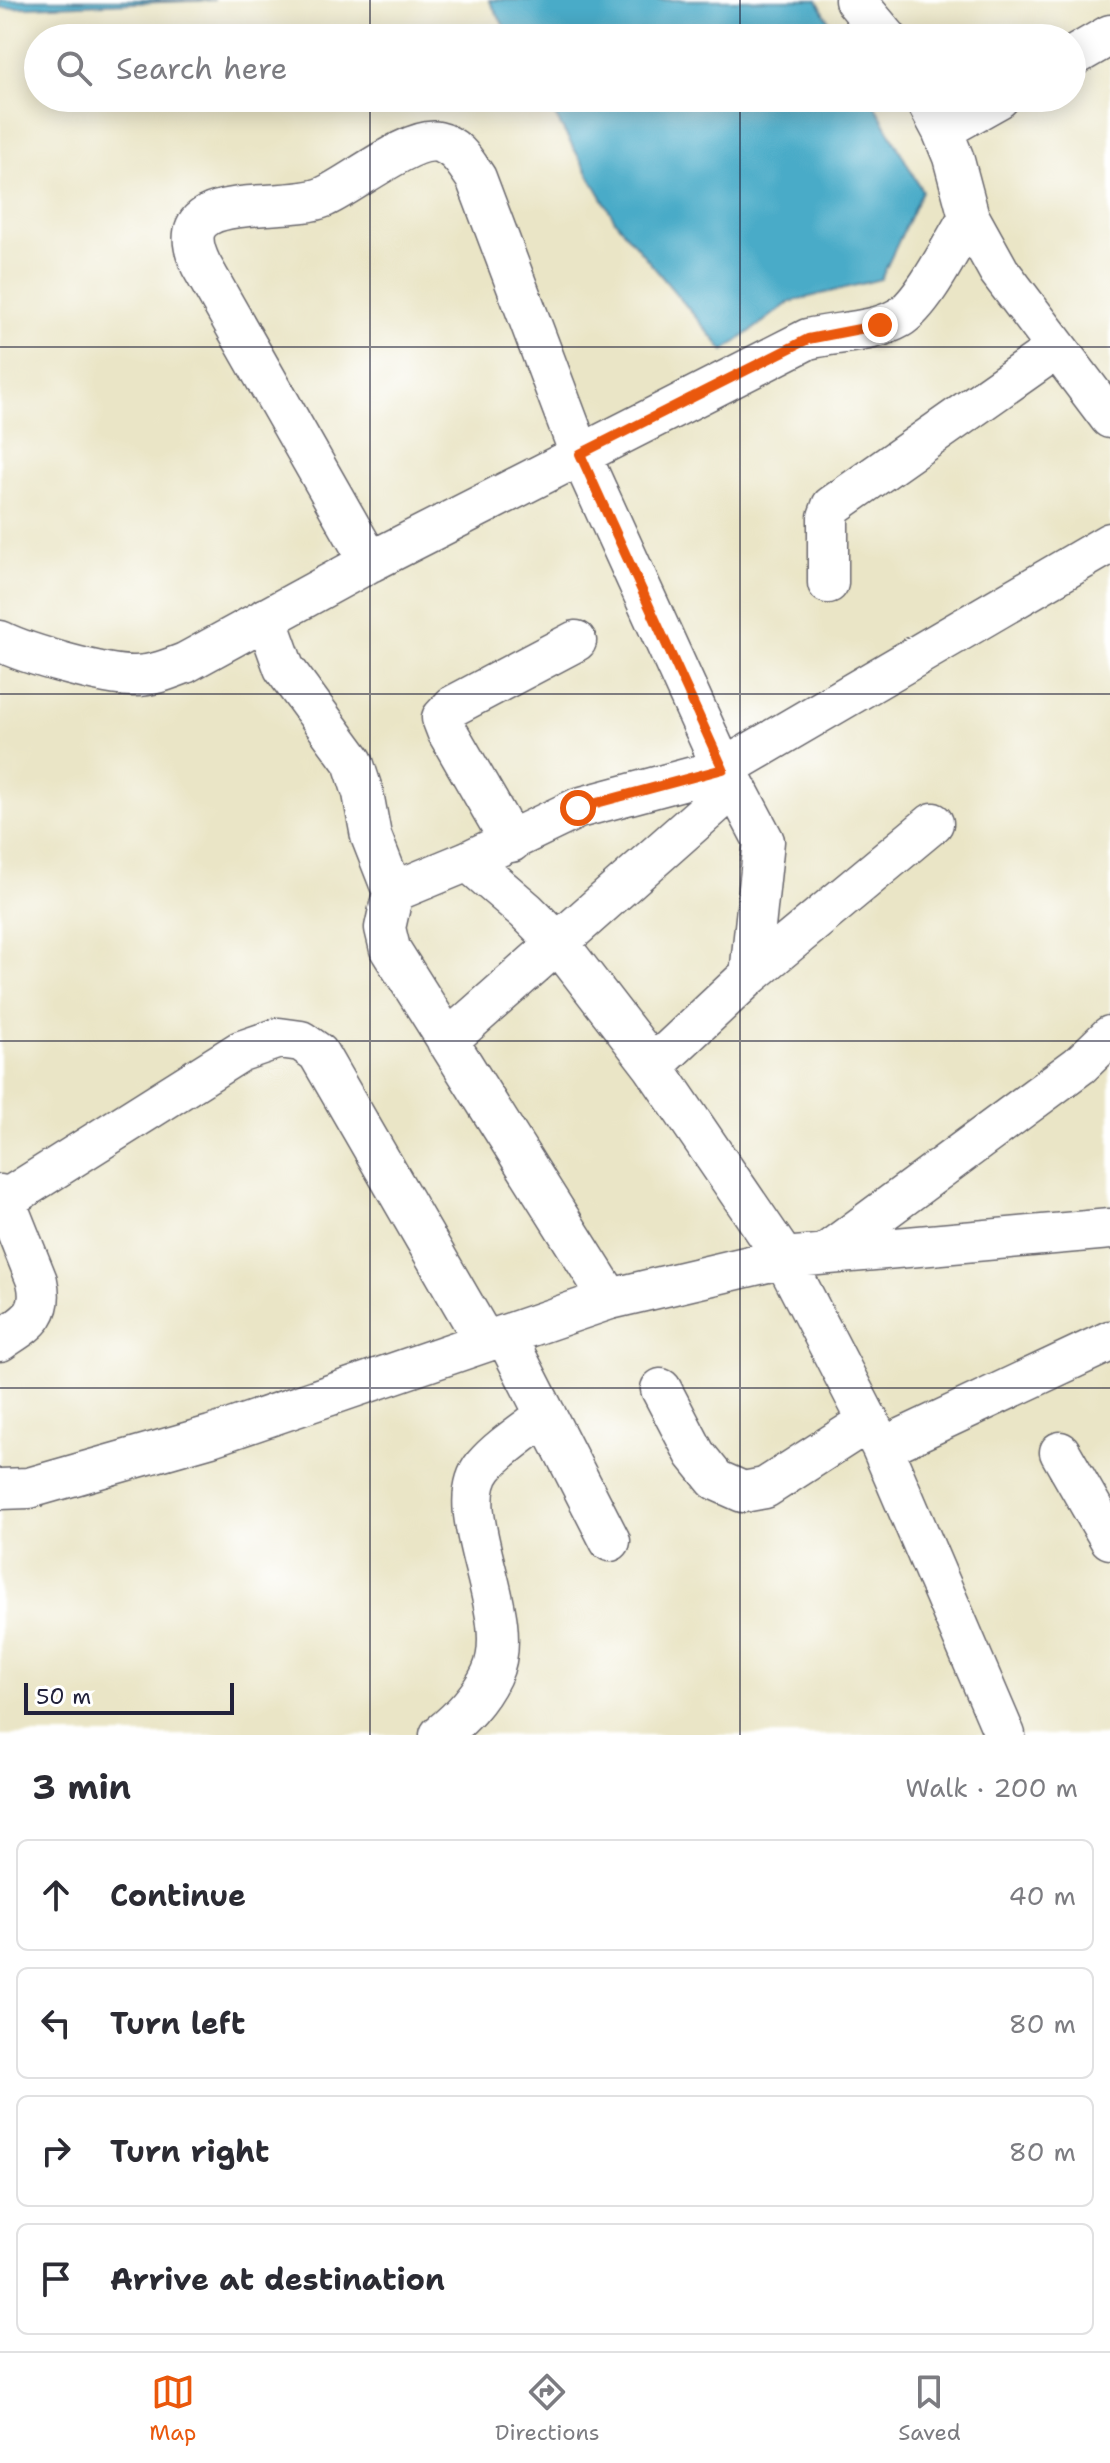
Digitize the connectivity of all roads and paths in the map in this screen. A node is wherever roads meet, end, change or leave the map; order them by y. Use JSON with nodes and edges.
{"nodes":[{"id":1,"x":855,"y":0,"type":"edge"},
{"id":2,"x":875,"y":24,"type":"edge"},
{"id":3,"x":1110,"y":35,"type":"edge"},
{"id":4,"x":1086,"y":49,"type":"edge"},
{"id":5,"x":933,"y":114,"type":"edge"},
{"id":6,"x":969,"y":217,"type":"junction"},
{"id":7,"x":1057,"y":348,"type":"junction"},
{"id":8,"x":1110,"y":418,"type":"edge"},
{"id":9,"x":580,"y":454,"type":"junction"},
{"id":10,"x":1110,"y":543,"type":"edge"},
{"id":11,"x":370,"y":562,"type":"junction"},
{"id":12,"x":828,"y":583,"type":"dead end"},
{"id":13,"x":266,"y":618,"type":"junction"},
{"id":14,"x":0,"y":641,"type":"edge"},
{"id":15,"x":576,"y":641,"type":"dead end"},
{"id":16,"x":729,"y":778,"type":"junction"},
{"id":17,"x":933,"y":823,"type":"dead end"},
{"id":18,"x":511,"y":842,"type":"junction"},
{"id":19,"x":468,"y":861,"type":"junction"},
{"id":20,"x":393,"y":892,"type":"junction"},
{"id":21,"x":559,"y":944,"type":"junction"},
{"id":22,"x":750,"y":975,"type":"junction"},
{"id":23,"x":1110,"y":1036,"type":"edge"},
{"id":24,"x":447,"y":1041,"type":"junction"},
{"id":25,"x":653,"y":1066,"type":"junction"},
{"id":26,"x":2,"y":1199,"type":"edge"},
{"id":27,"x":1110,"y":1229,"type":"edge"},
{"id":28,"x":825,"y":1254,"type":"junction"},
{"id":29,"x":784,"y":1258,"type":"junction"},
{"id":30,"x":610,"y":1299,"type":"junction"},
{"id":31,"x":495,"y":1338,"type":"junction"},
{"id":32,"x":0,"y":1341,"type":"edge"},
{"id":33,"x":1110,"y":1341,"type":"edge"},
{"id":34,"x":661,"y":1389,"type":"dead end"},
{"id":35,"x":546,"y":1415,"type":"junction"},
{"id":36,"x":876,"y":1434,"type":"junction"},
{"id":37,"x":1060,"y":1452,"type":"dead end"},
{"id":38,"x":0,"y":1489,"type":"edge"},
{"id":39,"x":1110,"y":1539,"type":"edge"},
{"id":40,"x":610,"y":1541,"type":"dead end"},
{"id":41,"x":440,"y":1735,"type":"edge"},
{"id":42,"x":1005,"y":1735,"type":"edge"}],
"edges":[{"from":1,"to":2,"type":"street"},
{"from":3,"to":4,"type":"street"},
{"from":5,"to":6,"type":"street"},
{"from":6,"to":7,"type":"street"},
{"from":6,"to":9,"type":"street"},
{"from":7,"to":8,"type":"street"},
{"from":7,"to":12,"type":"street"},
{"from":9,"to":11,"type":"street"},
{"from":9,"to":11,"type":"street"},
{"from":9,"to":16,"type":"street"},
{"from":10,"to":16,"type":"street"},
{"from":11,"to":13,"type":"street"},
{"from":13,"to":14,"type":"street"},
{"from":13,"to":20,"type":"street"},
{"from":15,"to":18,"type":"street"},
{"from":16,"to":18,"type":"street"},
{"from":16,"to":21,"type":"street"},
{"from":16,"to":22,"type":"street"},
{"from":17,"to":22,"type":"street"},
{"from":18,"to":19,"type":"street"},
{"from":19,"to":20,"type":"street"},
{"from":19,"to":21,"type":"street"},
{"from":20,"to":24,"type":"street"},
{"from":21,"to":24,"type":"street"},
{"from":21,"to":25,"type":"street"},
{"from":22,"to":25,"type":"street"},
{"from":23,"to":28,"type":"street"},
{"from":24,"to":30,"type":"street"},
{"from":25,"to":29,"type":"street"},
{"from":26,"to":31,"type":"street"},
{"from":26,"to":32,"type":"street"},
{"from":27,"to":28,"type":"street"},
{"from":28,"to":29,"type":"street"},
{"from":29,"to":30,"type":"street"},
{"from":29,"to":36,"type":"street"},
{"from":30,"to":31,"type":"street"},
{"from":31,"to":35,"type":"street"},
{"from":31,"to":38,"type":"street"},
{"from":33,"to":36,"type":"street"},
{"from":34,"to":36,"type":"street"},
{"from":35,"to":40,"type":"street"},
{"from":35,"to":41,"type":"street"},
{"from":36,"to":42,"type":"street"},
{"from":37,"to":39,"type":"street"}]}
